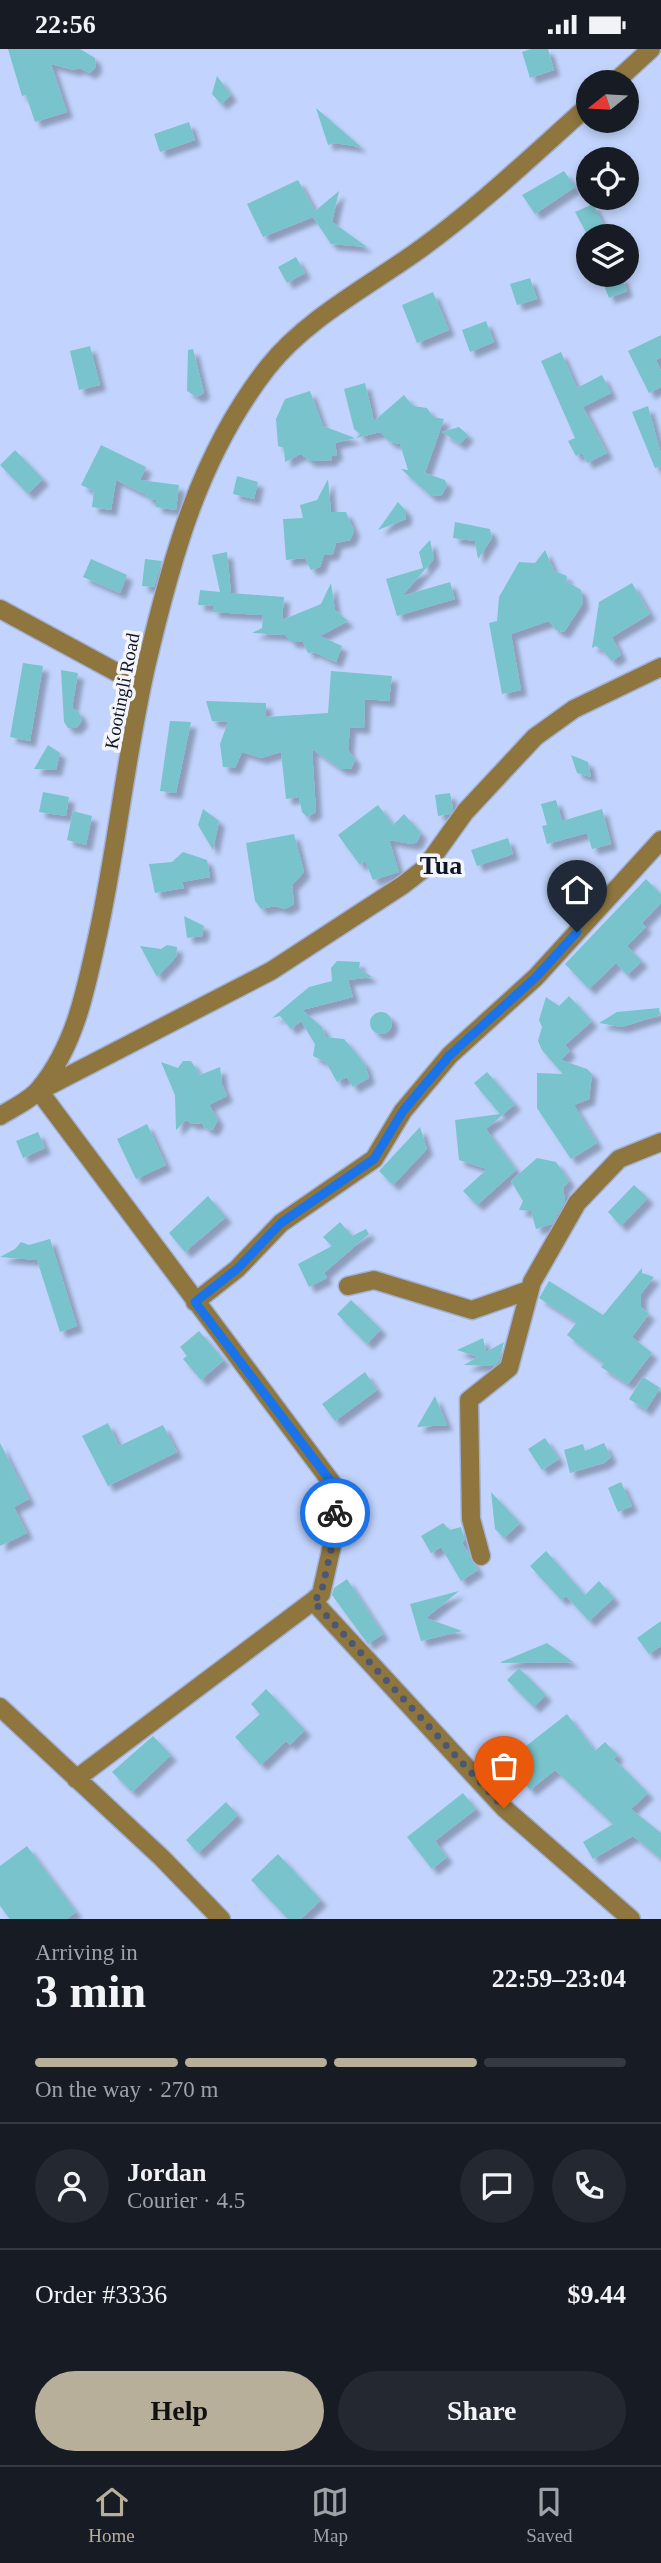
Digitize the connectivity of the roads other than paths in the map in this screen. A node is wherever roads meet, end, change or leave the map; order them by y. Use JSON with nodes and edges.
{"nodes":[{"id":1,"x":641,"y":53,"type":"edge"},
{"id":2,"x":626,"y":70,"type":"edge"},
{"id":3,"x":576,"y":117,"type":"edge"},
{"id":4,"x":0,"y":609,"type":"edge"},
{"id":5,"x":661,"y":667,"type":"edge"},
{"id":6,"x":142,"y":686,"type":"junction"},
{"id":7,"x":661,"y":840,"type":"edge"},
{"id":8,"x":39,"y":1091,"type":"junction"},
{"id":9,"x":0,"y":1116,"type":"edge"},
{"id":10,"x":661,"y":1142,"type":"edge"},
{"id":11,"x":348,"y":1286,"type":"dead end"},
{"id":12,"x":529,"y":1290,"type":"junction"},
{"id":13,"x":195,"y":1302,"type":"junction"},
{"id":14,"x":481,"y":1556,"type":"dead end"},
{"id":15,"x":313,"y":1601,"type":"junction"},
{"id":16,"x":0,"y":1707,"type":"edge"},
{"id":17,"x":76,"y":1779,"type":"junction"},
{"id":18,"x":221,"y":1919,"type":"edge"},
{"id":19,"x":631,"y":1919,"type":"edge"}],
"edges":[{"from":1,"to":2,"type":"street"},
{"from":3,"to":6,"type":"street","name":"Kootingli Road"},
{"from":4,"to":6,"type":"street"},
{"from":5,"to":8,"type":"street"},
{"from":6,"to":8,"type":"street","name":"Kootingli Road"},
{"from":7,"to":13,"type":"street"},
{"from":8,"to":9,"type":"street","name":"Kootingli Road"},
{"from":8,"to":13,"type":"street"},
{"from":10,"to":12,"type":"street"},
{"from":11,"to":12,"type":"street"},
{"from":12,"to":14,"type":"street"},
{"from":13,"to":15,"type":"street"},
{"from":15,"to":17,"type":"street"},
{"from":15,"to":19,"type":"street"},
{"from":16,"to":17,"type":"street"},
{"from":17,"to":18,"type":"street"}]}
